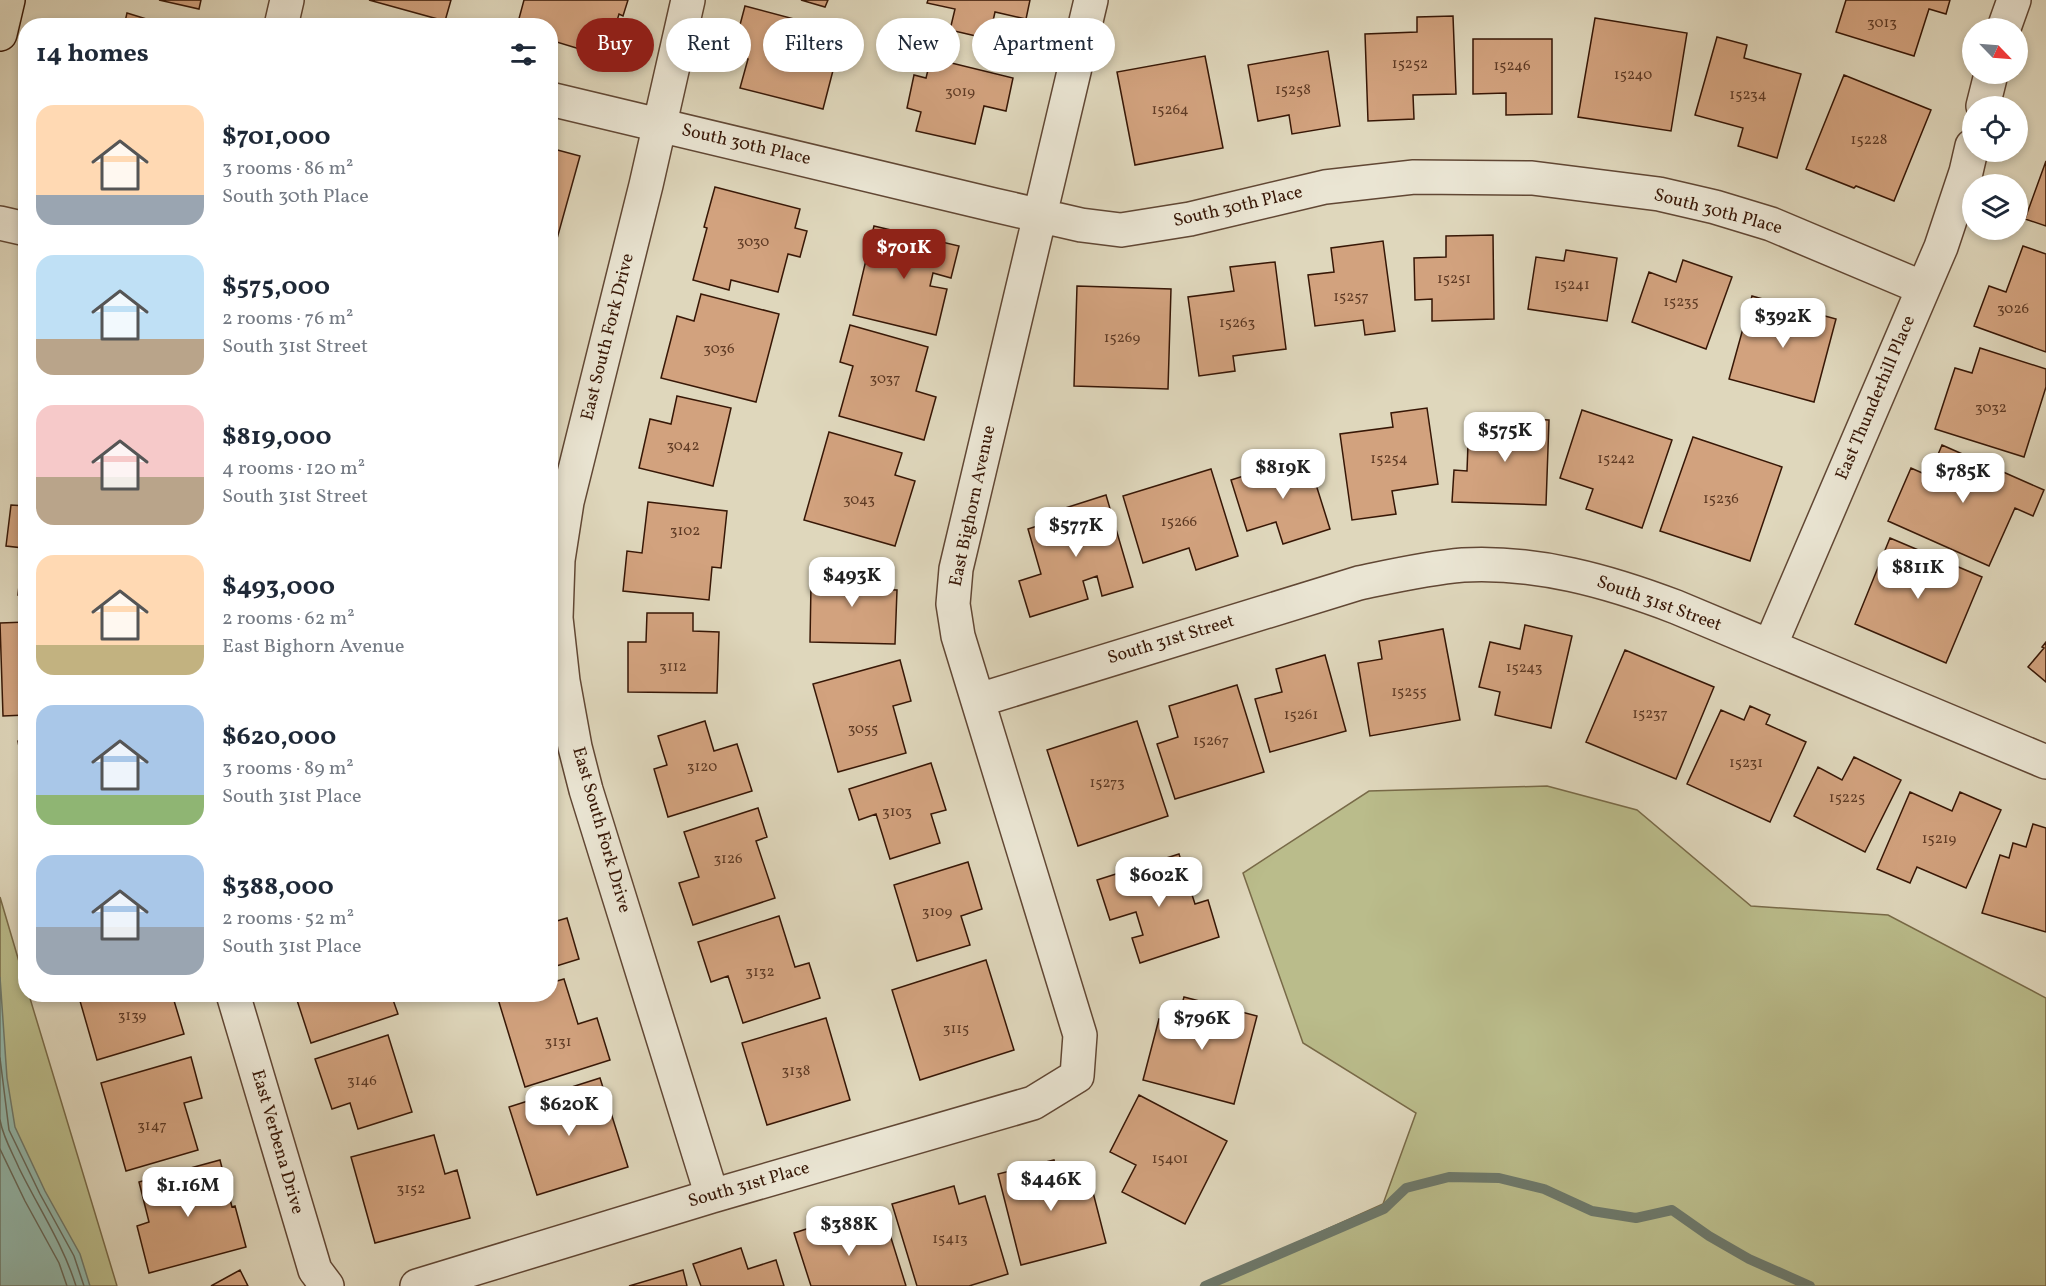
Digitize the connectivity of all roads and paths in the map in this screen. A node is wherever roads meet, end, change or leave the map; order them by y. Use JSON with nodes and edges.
{"nodes":[{"id":1,"x":8,"y":0,"type":"edge"},
{"id":2,"x":287,"y":0,"type":"edge"},
{"id":3,"x":688,"y":0,"type":"edge"},
{"id":4,"x":1090,"y":0,"type":"edge"},
{"id":5,"x":2014,"y":0,"type":"edge"},
{"id":6,"x":283,"y":18,"type":"edge"},
{"id":7,"x":2008,"y":18,"type":"edge"},
{"id":8,"x":0,"y":34,"type":"edge"},
{"id":9,"x":558,"y":101,"type":"edge"},
{"id":10,"x":659,"y":124,"type":"junction"},
{"id":11,"x":1967,"y":162,"type":"edge"},
{"id":12,"x":1040,"y":216,"type":"junction"},
{"id":13,"x":0,"y":224,"type":"edge"},
{"id":14,"x":18,"y":227,"type":"edge"},
{"id":15,"x":1923,"y":288,"type":"junction"},
{"id":16,"x":558,"y":560,"type":"edge"},
{"id":17,"x":558,"y":636,"type":"edge"},
{"id":18,"x":1770,"y":646,"type":"junction"},
{"id":19,"x":979,"y":700,"type":"junction"},
{"id":20,"x":2046,"y":762,"type":"edge"},
{"id":21,"x":235,"y":1002,"type":"edge"},
{"id":22,"x":1077,"y":1076,"type":"joint"},
{"id":23,"x":712,"y":1196,"type":"junction"},
{"id":24,"x":327,"y":1286,"type":"edge"},
{"id":25,"x":417,"y":1286,"type":"edge"}],
"edges":[{"from":1,"to":8,"type":"main road"},
{"from":2,"to":6,"type":"street"},
{"from":3,"to":10,"type":"street","name":"East South Fork Drive"},
{"from":4,"to":12,"type":"street","name":"East Bighorn Avenue"},
{"from":5,"to":7,"type":"street"},
{"from":9,"to":10,"type":"street","name":"South 30th Place"},
{"from":10,"to":12,"type":"street","name":"South 30th Place"},
{"from":10,"to":16,"type":"street","name":"East South Fork Drive"},
{"from":11,"to":15,"type":"street","name":"East Thunderhill Place"},
{"from":12,"to":15,"type":"street","name":"South 30th Place"},
{"from":12,"to":19,"type":"street","name":"East Bighorn Avenue"},
{"from":13,"to":14,"type":"street"},
{"from":15,"to":18,"type":"street","name":"East Thunderhill Place"},
{"from":17,"to":23,"type":"street","name":"East South Fork Drive"},
{"from":18,"to":19,"type":"street","name":"South 31st Street"},
{"from":18,"to":20,"type":"street","name":"South 31st Street"},
{"from":19,"to":22,"type":"street","name":"East Bighorn Avenue"},
{"from":21,"to":24,"type":"street","name":"East Verbena Drive"},
{"from":22,"to":23,"type":"street","name":"South 31st Place"},
{"from":23,"to":25,"type":"street","name":"South 31st Place"}]}
